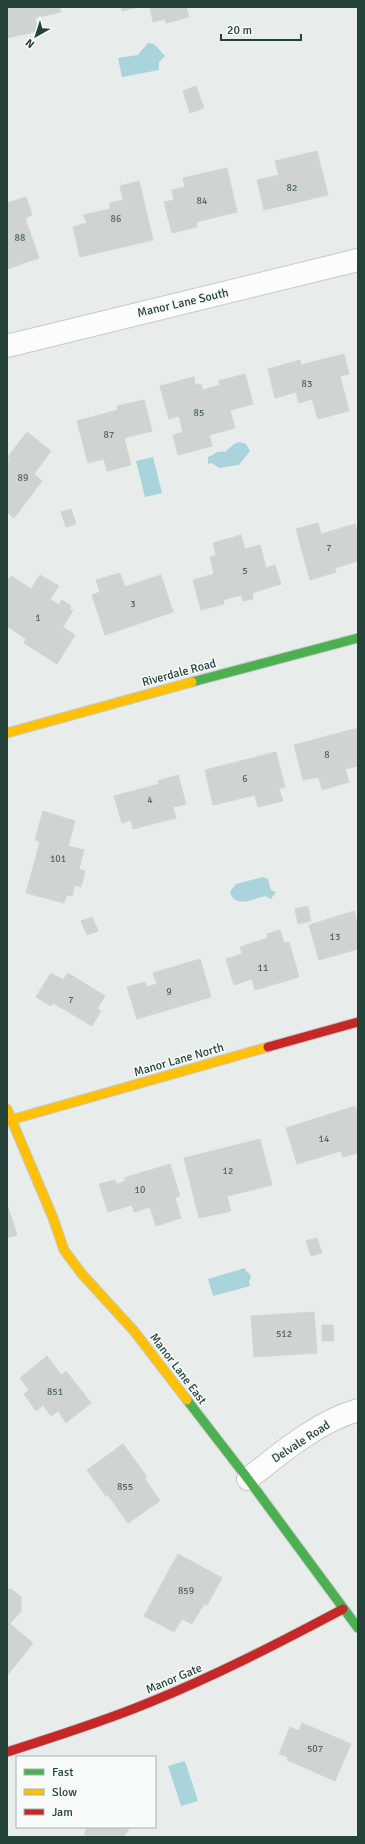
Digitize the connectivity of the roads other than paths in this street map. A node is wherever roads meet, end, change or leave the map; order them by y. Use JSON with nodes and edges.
{"nodes":[{"id":1,"x":358,"y":260,"type":"edge"},
{"id":2,"x":7,"y":346,"type":"edge"},
{"id":3,"x":358,"y":638,"type":"edge"},
{"id":4,"x":7,"y":733,"type":"edge"},
{"id":5,"x":358,"y":1022,"type":"edge"},
{"id":6,"x":7,"y":1109,"type":"edge"},
{"id":7,"x":9,"y":1121,"type":"edge"},
{"id":8,"x":358,"y":1410,"type":"edge"},
{"id":9,"x":248,"y":1479,"type":"junction"},
{"id":10,"x":343,"y":1609,"type":"junction"},
{"id":11,"x":358,"y":1628,"type":"edge"},
{"id":12,"x":7,"y":1752,"type":"edge"}],
"edges":[{"from":1,"to":2,"type":"street","name":"Manor Lane South"},
{"from":3,"to":4,"type":"street","name":"Riverdale Road"},
{"from":5,"to":7,"type":"street","name":"Manor Lane North"},
{"from":6,"to":7,"type":"street","name":"Manor Lane East"},
{"from":7,"to":9,"type":"street","name":"Manor Lane East"},
{"from":8,"to":9,"type":"street","name":"Delvale Road"},
{"from":9,"to":10,"type":"street","name":"Manor Lane East"},
{"from":10,"to":11,"type":"street","name":"Manor Lane East"},
{"from":10,"to":12,"type":"street","name":"Manor Gate"}]}
